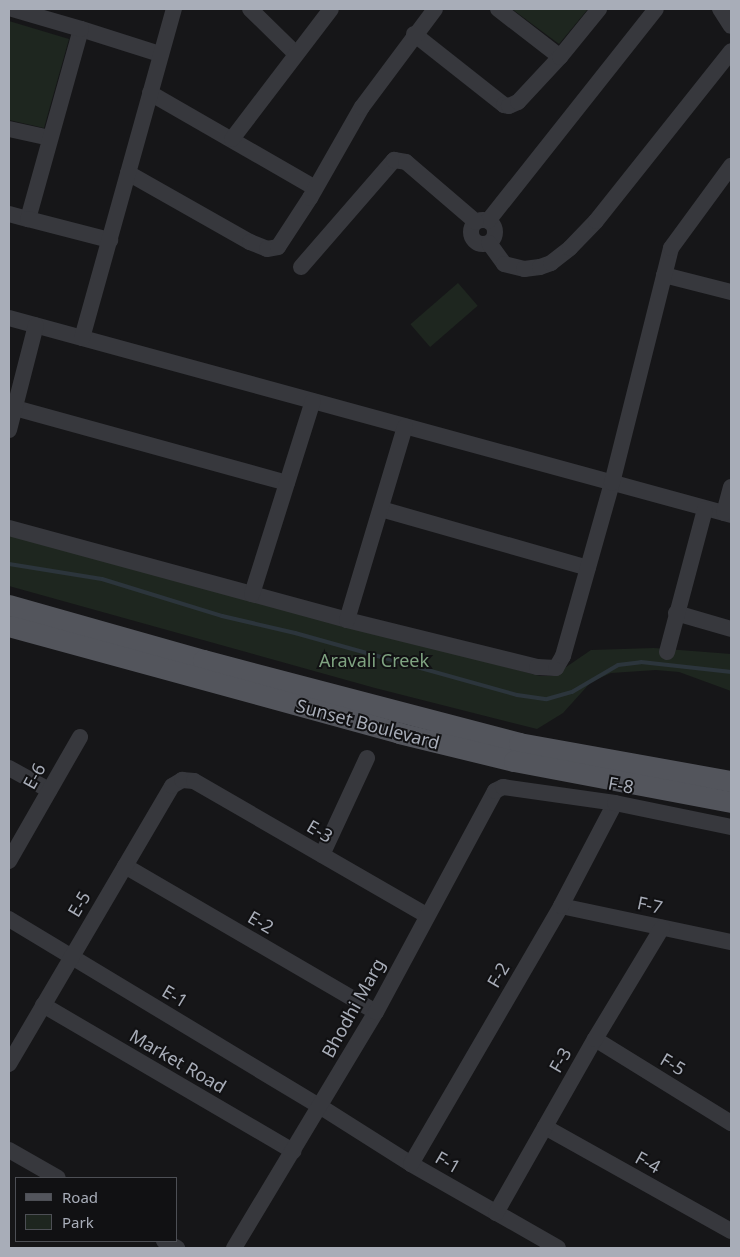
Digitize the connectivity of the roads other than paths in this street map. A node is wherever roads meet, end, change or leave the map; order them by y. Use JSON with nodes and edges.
{"nodes":[{"id":1,"x":12,"y":9,"type":"edge"},
{"id":2,"x":174,"y":9,"type":"edge"},
{"id":3,"x":250,"y":9,"type":"edge"},
{"id":4,"x":331,"y":9,"type":"edge"},
{"id":5,"x":435,"y":9,"type":"edge"},
{"id":6,"x":498,"y":9,"type":"edge"},
{"id":7,"x":599,"y":9,"type":"edge"},
{"id":8,"x":656,"y":9,"type":"edge"},
{"id":9,"x":720,"y":9,"type":"edge"},
{"id":10,"x":731,"y":26,"type":"edge"},
{"id":11,"x":81,"y":29,"type":"junction"},
{"id":12,"x":414,"y":34,"type":"junction"},
{"id":13,"x":731,"y":50,"type":"edge"},
{"id":14,"x":160,"y":54,"type":"junction"},
{"id":15,"x":296,"y":54,"type":"junction"},
{"id":16,"x":560,"y":57,"type":"junction"},
{"id":17,"x":150,"y":93,"type":"junction"},
{"id":18,"x":9,"y":129,"type":"edge"},
{"id":19,"x":50,"y":138,"type":"junction"},
{"id":20,"x":232,"y":140,"type":"junction"},
{"id":21,"x":731,"y":166,"type":"edge"},
{"id":22,"x":128,"y":173,"type":"junction"},
{"id":23,"x":315,"y":188,"type":"junction"},
{"id":24,"x":9,"y":214,"type":"edge"},
{"id":25,"x":28,"y":219,"type":"junction"},
{"id":26,"x":482,"y":221,"type":"junction"},
{"id":27,"x":110,"y":240,"type":"junction"},
{"id":28,"x":301,"y":267,"type":"dead end"},
{"id":29,"x":664,"y":275,"type":"junction"},
{"id":30,"x":731,"y":292,"type":"edge"},
{"id":31,"x":9,"y":318,"type":"edge"},
{"id":32,"x":36,"y":325,"type":"junction"},
{"id":33,"x":82,"y":338,"type":"junction"},
{"id":34,"x":313,"y":401,"type":"junction"},
{"id":35,"x":14,"y":408,"type":"junction"},
{"id":36,"x":405,"y":427,"type":"junction"},
{"id":37,"x":9,"y":430,"type":"edge"},
{"id":38,"x":287,"y":483,"type":"junction"},
{"id":39,"x":612,"y":483,"type":"junction"},
{"id":40,"x":731,"y":487,"type":"edge"},
{"id":41,"x":381,"y":509,"type":"junction"},
{"id":42,"x":705,"y":509,"type":"junction"},
{"id":43,"x":728,"y":514,"type":"edge"},
{"id":44,"x":9,"y":528,"type":"edge"},
{"id":45,"x":588,"y":568,"type":"junction"},
{"id":46,"x":252,"y":594,"type":"junction"},
{"id":47,"x":9,"y":605,"type":"edge"},
{"id":48,"x":676,"y":613,"type":"junction"},
{"id":49,"x":347,"y":620,"type":"junction"},
{"id":50,"x":9,"y":626,"type":"edge"},
{"id":51,"x":731,"y":629,"type":"edge"},
{"id":52,"x":667,"y":652,"type":"dead end"},
{"id":53,"x":200,"y":669,"type":"junction"},
{"id":54,"x":80,"y":737,"type":"dead end"},
{"id":55,"x":366,"y":758,"type":"dead end"},
{"id":56,"x":642,"y":763,"type":"junction"},
{"id":57,"x":9,"y":768,"type":"edge"},
{"id":58,"x":194,"y":781,"type":"joint"},
{"id":59,"x":731,"y":781,"type":"edge"},
{"id":60,"x":637,"y":785,"type":"junction"},
{"id":61,"x":503,"y":787,"type":"joint"},
{"id":62,"x":50,"y":790,"type":"junction"},
{"id":63,"x":731,"y":802,"type":"edge"},
{"id":64,"x":615,"y":803,"type":"junction"},
{"id":65,"x":731,"y":827,"type":"edge"},
{"id":66,"x":322,"y":855,"type":"junction"},
{"id":67,"x":9,"y":862,"type":"edge"},
{"id":68,"x":125,"y":866,"type":"junction"},
{"id":69,"x":561,"y":906,"type":"junction"},
{"id":70,"x":426,"y":915,"type":"junction"},
{"id":71,"x":9,"y":919,"type":"edge"},
{"id":72,"x":662,"y":928,"type":"junction"},
{"id":73,"x":731,"y":942,"type":"edge"},
{"id":74,"x":71,"y":957,"type":"junction"},
{"id":75,"x":43,"y":1005,"type":"junction"},
{"id":76,"x":376,"y":1012,"type":"junction"},
{"id":77,"x":595,"y":1039,"type":"junction"},
{"id":78,"x":9,"y":1064,"type":"edge"},
{"id":79,"x":321,"y":1107,"type":"junction"},
{"id":80,"x":731,"y":1123,"type":"edge"},
{"id":81,"x":545,"y":1127,"type":"junction"},
{"id":82,"x":9,"y":1150,"type":"edge"},
{"id":83,"x":293,"y":1152,"type":"junction"},
{"id":84,"x":410,"y":1164,"type":"junction"},
{"id":85,"x":56,"y":1177,"type":"edge"},
{"id":86,"x":496,"y":1213,"type":"junction"},
{"id":87,"x":731,"y":1232,"type":"edge"},
{"id":88,"x":166,"y":1242,"type":"edge"},
{"id":89,"x":177,"y":1248,"type":"edge"},
{"id":90,"x":234,"y":1248,"type":"edge"},
{"id":91,"x":558,"y":1248,"type":"edge"}],
"edges":[{"from":1,"to":11,"type":"street"},
{"from":2,"to":14,"type":"street"},
{"from":3,"to":15,"type":"street"},
{"from":4,"to":15,"type":"street"},
{"from":5,"to":12,"type":"street"},
{"from":6,"to":16,"type":"street"},
{"from":7,"to":16,"type":"street"},
{"from":8,"to":26,"type":"street"},
{"from":9,"to":10,"type":"street"},
{"from":11,"to":14,"type":"street"},
{"from":11,"to":19,"type":"street"},
{"from":12,"to":16,"type":"street"},
{"from":12,"to":23,"type":"street"},
{"from":13,"to":26,"type":"street"},
{"from":14,"to":17,"type":"street"},
{"from":15,"to":20,"type":"street"},
{"from":17,"to":20,"type":"street"},
{"from":17,"to":22,"type":"street"},
{"from":18,"to":19,"type":"street"},
{"from":19,"to":25,"type":"street"},
{"from":20,"to":23,"type":"street"},
{"from":21,"to":29,"type":"street"},
{"from":22,"to":23,"type":"street"},
{"from":22,"to":27,"type":"street"},
{"from":24,"to":25,"type":"street"},
{"from":25,"to":27,"type":"street"},
{"from":26,"to":28,"type":"street"},
{"from":27,"to":33,"type":"street"},
{"from":29,"to":30,"type":"street"},
{"from":29,"to":39,"type":"street"},
{"from":31,"to":32,"type":"street"},
{"from":32,"to":33,"type":"street"},
{"from":32,"to":35,"type":"street"},
{"from":33,"to":34,"type":"street"},
{"from":34,"to":36,"type":"street"},
{"from":34,"to":38,"type":"street"},
{"from":35,"to":37,"type":"street"},
{"from":35,"to":38,"type":"street"},
{"from":36,"to":39,"type":"street"},
{"from":36,"to":41,"type":"street"},
{"from":38,"to":46,"type":"street"},
{"from":39,"to":42,"type":"street"},
{"from":39,"to":45,"type":"street"},
{"from":40,"to":43,"type":"street"},
{"from":41,"to":45,"type":"street"},
{"from":41,"to":49,"type":"street"},
{"from":42,"to":43,"type":"street"},
{"from":42,"to":48,"type":"street"},
{"from":44,"to":46,"type":"street"},
{"from":45,"to":49,"type":"street"},
{"from":46,"to":49,"type":"street"},
{"from":47,"to":53,"type":"main road","name":"Sunset Boulevard"},
{"from":48,"to":51,"type":"street"},
{"from":48,"to":52,"type":"street"},
{"from":50,"to":53,"type":"main road","name":"Sunset Boulevard"},
{"from":53,"to":56,"type":"main road","name":"Sunset Boulevard"},
{"from":53,"to":60,"type":"main road","name":"Sunset Boulevard"},
{"from":54,"to":62,"type":"street","name":"E-6"},
{"from":55,"to":66,"type":"street"},
{"from":56,"to":59,"type":"main road","name":"Sunset Boulevard"},
{"from":56,"to":60,"type":"main road"},
{"from":57,"to":62,"type":"street"},
{"from":58,"to":66,"type":"street","name":"E-3"},
{"from":58,"to":68,"type":"street","name":"E-5"},
{"from":60,"to":63,"type":"main road","name":"Sunset Boulevard"},
{"from":61,"to":64,"type":"street","name":"F-8"},
{"from":61,"to":70,"type":"street","name":"Bhodhi Marg"},
{"from":62,"to":67,"type":"street","name":"E-6"},
{"from":64,"to":65,"type":"street","name":"F-8"},
{"from":64,"to":69,"type":"street","name":"F-2"},
{"from":66,"to":70,"type":"street","name":"E-3"},
{"from":68,"to":74,"type":"street","name":"E-5"},
{"from":68,"to":76,"type":"street","name":"E-2"},
{"from":69,"to":72,"type":"street","name":"F-7"},
{"from":69,"to":84,"type":"street","name":"F-2"},
{"from":70,"to":76,"type":"street","name":"Bhodhi Marg"},
{"from":71,"to":74,"type":"street","name":"E-1"},
{"from":72,"to":73,"type":"street","name":"F-7"},
{"from":72,"to":77,"type":"street","name":"F-3"},
{"from":74,"to":75,"type":"street","name":"E-5"},
{"from":74,"to":79,"type":"street","name":"E-1"},
{"from":75,"to":78,"type":"street","name":"E-5"},
{"from":75,"to":83,"type":"street","name":"Market Road"},
{"from":76,"to":79,"type":"street","name":"Bhodhi Marg"},
{"from":77,"to":80,"type":"street","name":"F-5"},
{"from":77,"to":81,"type":"street","name":"F-3"},
{"from":79,"to":83,"type":"street","name":"Bhodhi Marg"},
{"from":79,"to":84,"type":"street","name":"F-1"},
{"from":81,"to":86,"type":"street","name":"F-3"},
{"from":81,"to":87,"type":"street","name":"F-4"},
{"from":82,"to":85,"type":"street"},
{"from":83,"to":90,"type":"street","name":"Bhodhi Marg"},
{"from":84,"to":86,"type":"street","name":"F-1"},
{"from":86,"to":91,"type":"street","name":"F-1"},
{"from":88,"to":89,"type":"street"}]}
